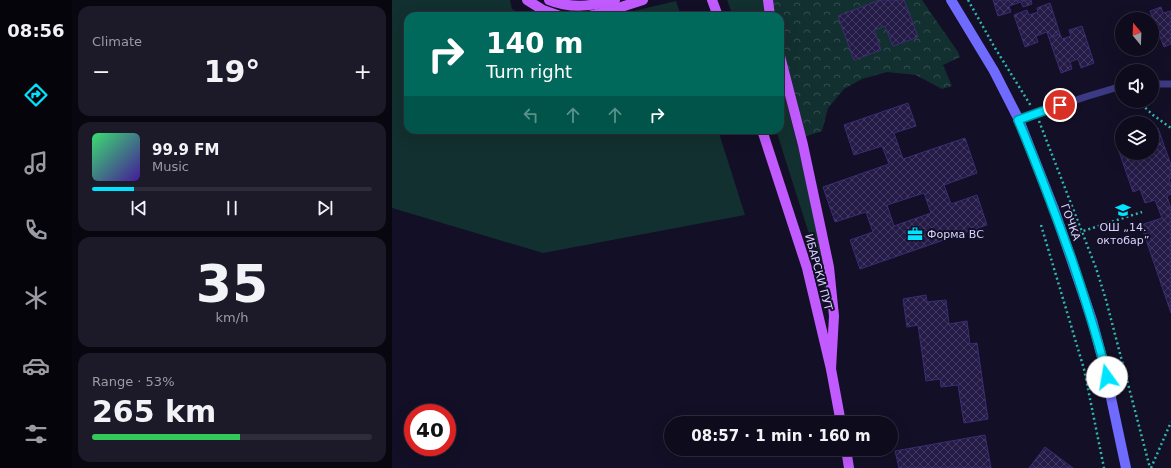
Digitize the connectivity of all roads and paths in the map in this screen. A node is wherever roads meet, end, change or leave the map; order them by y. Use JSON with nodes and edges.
{"nodes":[{"id":1,"x":527,"y":0,"type":"edge"},
{"id":2,"x":549,"y":0,"type":"edge"},
{"id":3,"x":615,"y":0,"type":"edge"},
{"id":4,"x":643,"y":0,"type":"edge"},
{"id":5,"x":712,"y":0,"type":"edge"},
{"id":6,"x":768,"y":0,"type":"edge"},
{"id":7,"x":951,"y":0,"type":"edge"},
{"id":8,"x":548,"y":12,"type":"edge"},
{"id":9,"x":604,"y":12,"type":"edge"},
{"id":10,"x":716,"y":12,"type":"edge"},
{"id":11,"x":770,"y":12,"type":"edge"},
{"id":12,"x":784,"y":71,"type":"edge"},
{"id":13,"x":1159,"y":84,"type":"edge"},
{"id":14,"x":1171,"y":84,"type":"edge"},
{"id":15,"x":1115,"y":88,"type":"edge"},
{"id":16,"x":1145,"y":108,"type":"edge"},
{"id":17,"x":1018,"y":120,"type":"junction"},
{"id":18,"x":1171,"y":128,"type":"edge"},
{"id":19,"x":763,"y":134,"type":"edge"},
{"id":20,"x":1142,"y":212,"type":"dead end"},
{"id":21,"x":1041,"y":225,"type":"dead end"},
{"id":22,"x":1064,"y":238,"type":"junction"},
{"id":23,"x":831,"y":369,"type":"junction"},
{"id":24,"x":840,"y":416,"type":"edge"},
{"id":25,"x":1171,"y":422,"type":"edge"},
{"id":26,"x":847,"y":456,"type":"edge"},
{"id":27,"x":849,"y":468,"type":"edge"},
{"id":28,"x":1104,"y":468,"type":"edge"},
{"id":29,"x":1126,"y":468,"type":"edge"},
{"id":30,"x":1151,"y":468,"type":"edge"}],
"edges":[{"from":1,"to":8,"type":"main road"},
{"from":2,"to":3,"type":"main road"},
{"from":4,"to":9,"type":"main road"},
{"from":5,"to":10,"type":"main road"},
{"from":6,"to":11,"type":"main road"},
{"from":7,"to":17,"type":"street","name":"ГОЧКА"},
{"from":12,"to":23,"type":"main road"},
{"from":13,"to":14,"type":"lane"},
{"from":15,"to":17,"type":"lane"},
{"from":16,"to":18,"type":"path"},
{"from":17,"to":22,"type":"street","name":"ГОЧКА"},
{"from":19,"to":23,"type":"main road","name":"ИБАРСКИ ПУТ"},
{"from":20,"to":22,"type":"path"},
{"from":21,"to":28,"type":"path"},
{"from":22,"to":29,"type":"street","name":"ГОЧКА"},
{"from":23,"to":24,"type":"main road","name":"ИБАРСКИ ПУТ"},
{"from":25,"to":30,"type":"path"},
{"from":26,"to":27,"type":"main road"}]}
